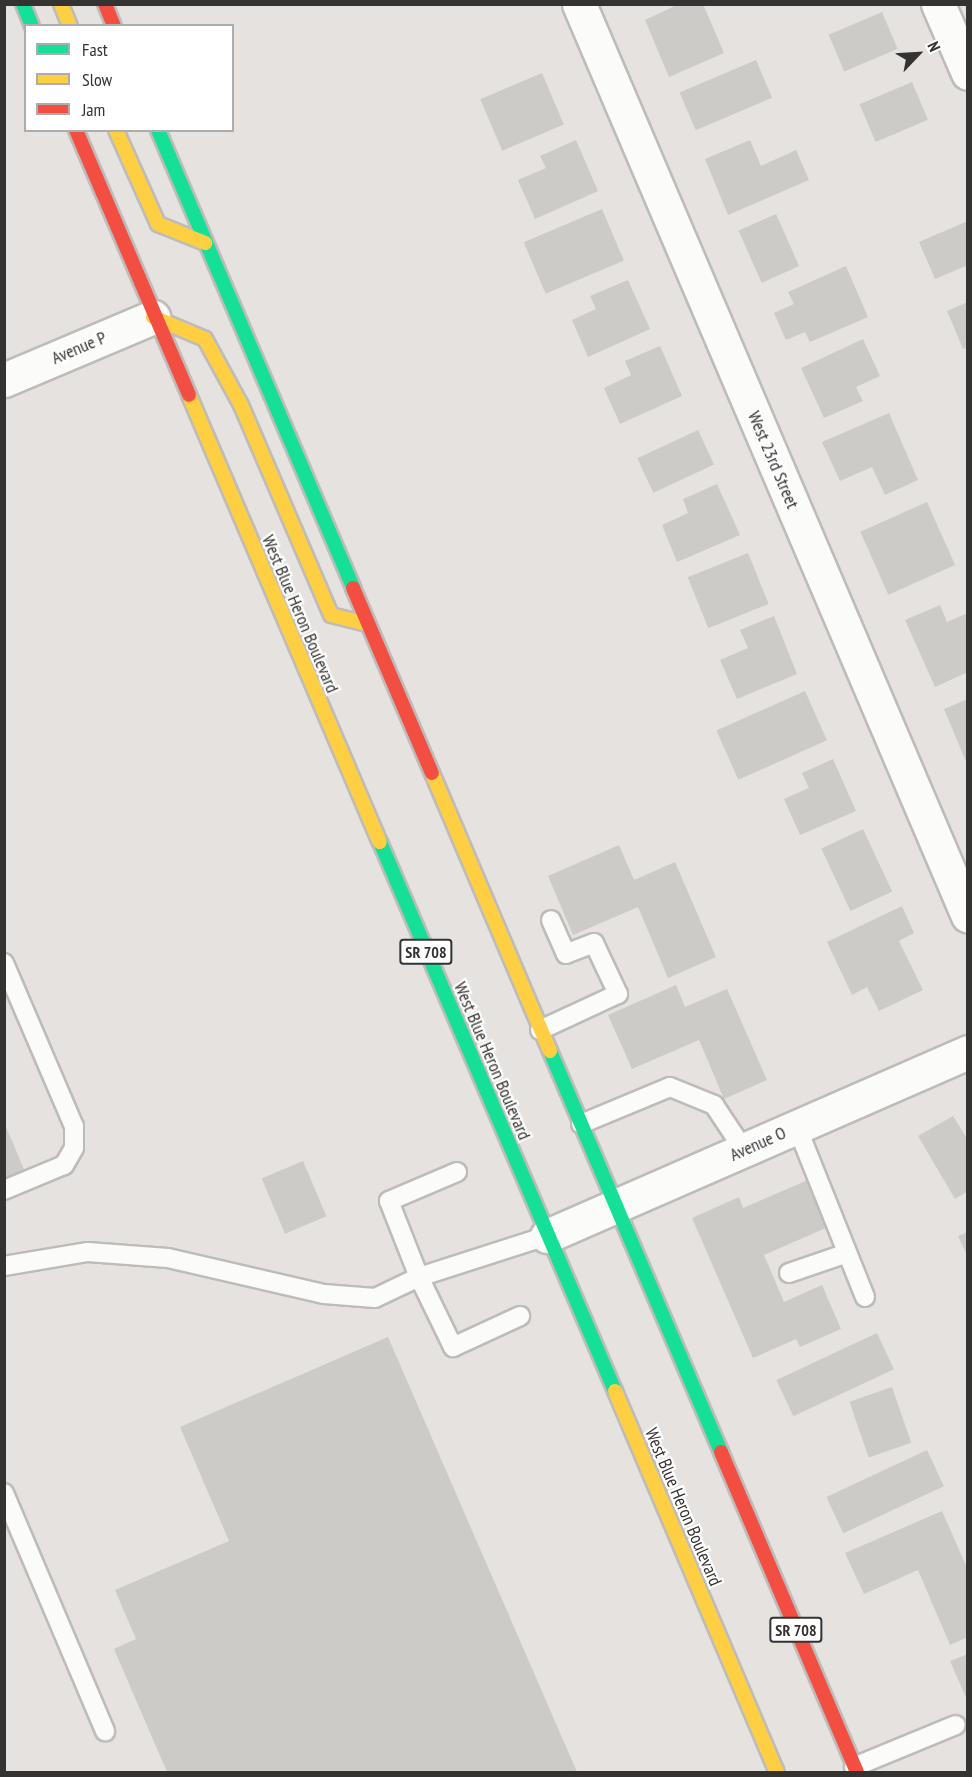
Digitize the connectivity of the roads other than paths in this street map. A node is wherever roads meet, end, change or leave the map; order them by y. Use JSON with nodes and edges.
{"nodes":[{"id":1,"x":23,"y":4,"type":"edge"},
{"id":2,"x":61,"y":4,"type":"edge"},
{"id":3,"x":105,"y":4,"type":"edge"},
{"id":4,"x":579,"y":4,"type":"edge"},
{"id":5,"x":938,"y":4,"type":"edge"},
{"id":6,"x":31,"y":24,"type":"edge"},
{"id":7,"x":69,"y":24,"type":"edge"},
{"id":8,"x":113,"y":24,"type":"edge"},
{"id":9,"x":968,"y":73,"type":"edge"},
{"id":10,"x":77,"y":132,"type":"edge"},
{"id":11,"x":117,"y":132,"type":"edge"},
{"id":12,"x":159,"y":132,"type":"edge"},
{"id":13,"x":205,"y":243,"type":"junction"},
{"id":14,"x":153,"y":317,"type":"junction"},
{"id":15,"x":4,"y":380,"type":"edge"},
{"id":16,"x":367,"y":624,"type":"junction"},
{"id":17,"x":968,"y":916,"type":"edge"},
{"id":18,"x":551,"y":920,"type":"dead end"},
{"id":19,"x":4,"y":963,"type":"edge"},
{"id":20,"x":540,"y":1030,"type":"junction"},
{"id":21,"x":968,"y":1052,"type":"edge"},
{"id":22,"x":581,"y":1124,"type":"junction"},
{"id":23,"x":797,"y":1127,"type":"junction"},
{"id":24,"x":744,"y":1150,"type":"junction"},
{"id":25,"x":457,"y":1172,"type":"dead end"},
{"id":26,"x":4,"y":1190,"type":"edge"},
{"id":27,"x":616,"y":1206,"type":"junction"},
{"id":28,"x":547,"y":1236,"type":"junction"},
{"id":29,"x":847,"y":1253,"type":"junction"},
{"id":30,"x":4,"y":1266,"type":"edge"},
{"id":31,"x":789,"y":1273,"type":"dead end"},
{"id":32,"x":419,"y":1277,"type":"junction"},
{"id":33,"x":865,"y":1297,"type":"dead end"},
{"id":34,"x":520,"y":1316,"type":"dead end"},
{"id":35,"x":4,"y":1493,"type":"edge"},
{"id":36,"x":956,"y":1725,"type":"dead end"},
{"id":37,"x":105,"y":1731,"type":"dead end"},
{"id":38,"x":855,"y":1770,"type":"edge"},
{"id":39,"x":777,"y":1773,"type":"edge"}],
"edges":[{"from":1,"to":6,"type":"main road"},
{"from":2,"to":7,"type":"main road"},
{"from":3,"to":8,"type":"main road"},
{"from":4,"to":17,"type":"street","name":"West 23rd Street"},
{"from":5,"to":9,"type":"street"},
{"from":10,"to":14,"type":"main road","name":"West Blue Heron Boulevard","number":"SR 708"},
{"from":11,"to":13,"type":"main road"},
{"from":12,"to":13,"type":"main road","number":"SR 708"},
{"from":13,"to":16,"type":"main road","number":"SR 708"},
{"from":14,"to":15,"type":"street","name":"Avenue P"},
{"from":14,"to":16,"type":"main road"},
{"from":14,"to":28,"type":"main road","name":"West Blue Heron Boulevard","number":"SR 708"},
{"from":16,"to":20,"type":"main road","number":"SR 708"},
{"from":18,"to":20,"type":"lane"},
{"from":19,"to":26,"type":"lane"},
{"from":20,"to":22,"type":"main road","number":"SR 708"},
{"from":21,"to":23,"type":"street","name":"Avenue O"},
{"from":22,"to":24,"type":"lane"},
{"from":22,"to":27,"type":"main road","number":"SR 708"},
{"from":23,"to":24,"type":"street","name":"Avenue O"},
{"from":23,"to":29,"type":"lane"},
{"from":24,"to":27,"type":"street","name":"Avenue O"},
{"from":25,"to":32,"type":"lane"},
{"from":27,"to":28,"type":"street","name":"Avenue O"},
{"from":27,"to":38,"type":"main road","number":"SR 708"},
{"from":28,"to":32,"type":"lane"},
{"from":28,"to":39,"type":"main road","name":"West Blue Heron Boulevard","number":"SR 708"},
{"from":29,"to":31,"type":"lane"},
{"from":29,"to":33,"type":"lane"},
{"from":30,"to":32,"type":"lane"},
{"from":32,"to":34,"type":"lane"},
{"from":35,"to":37,"type":"lane"},
{"from":36,"to":38,"type":"lane"}]}
